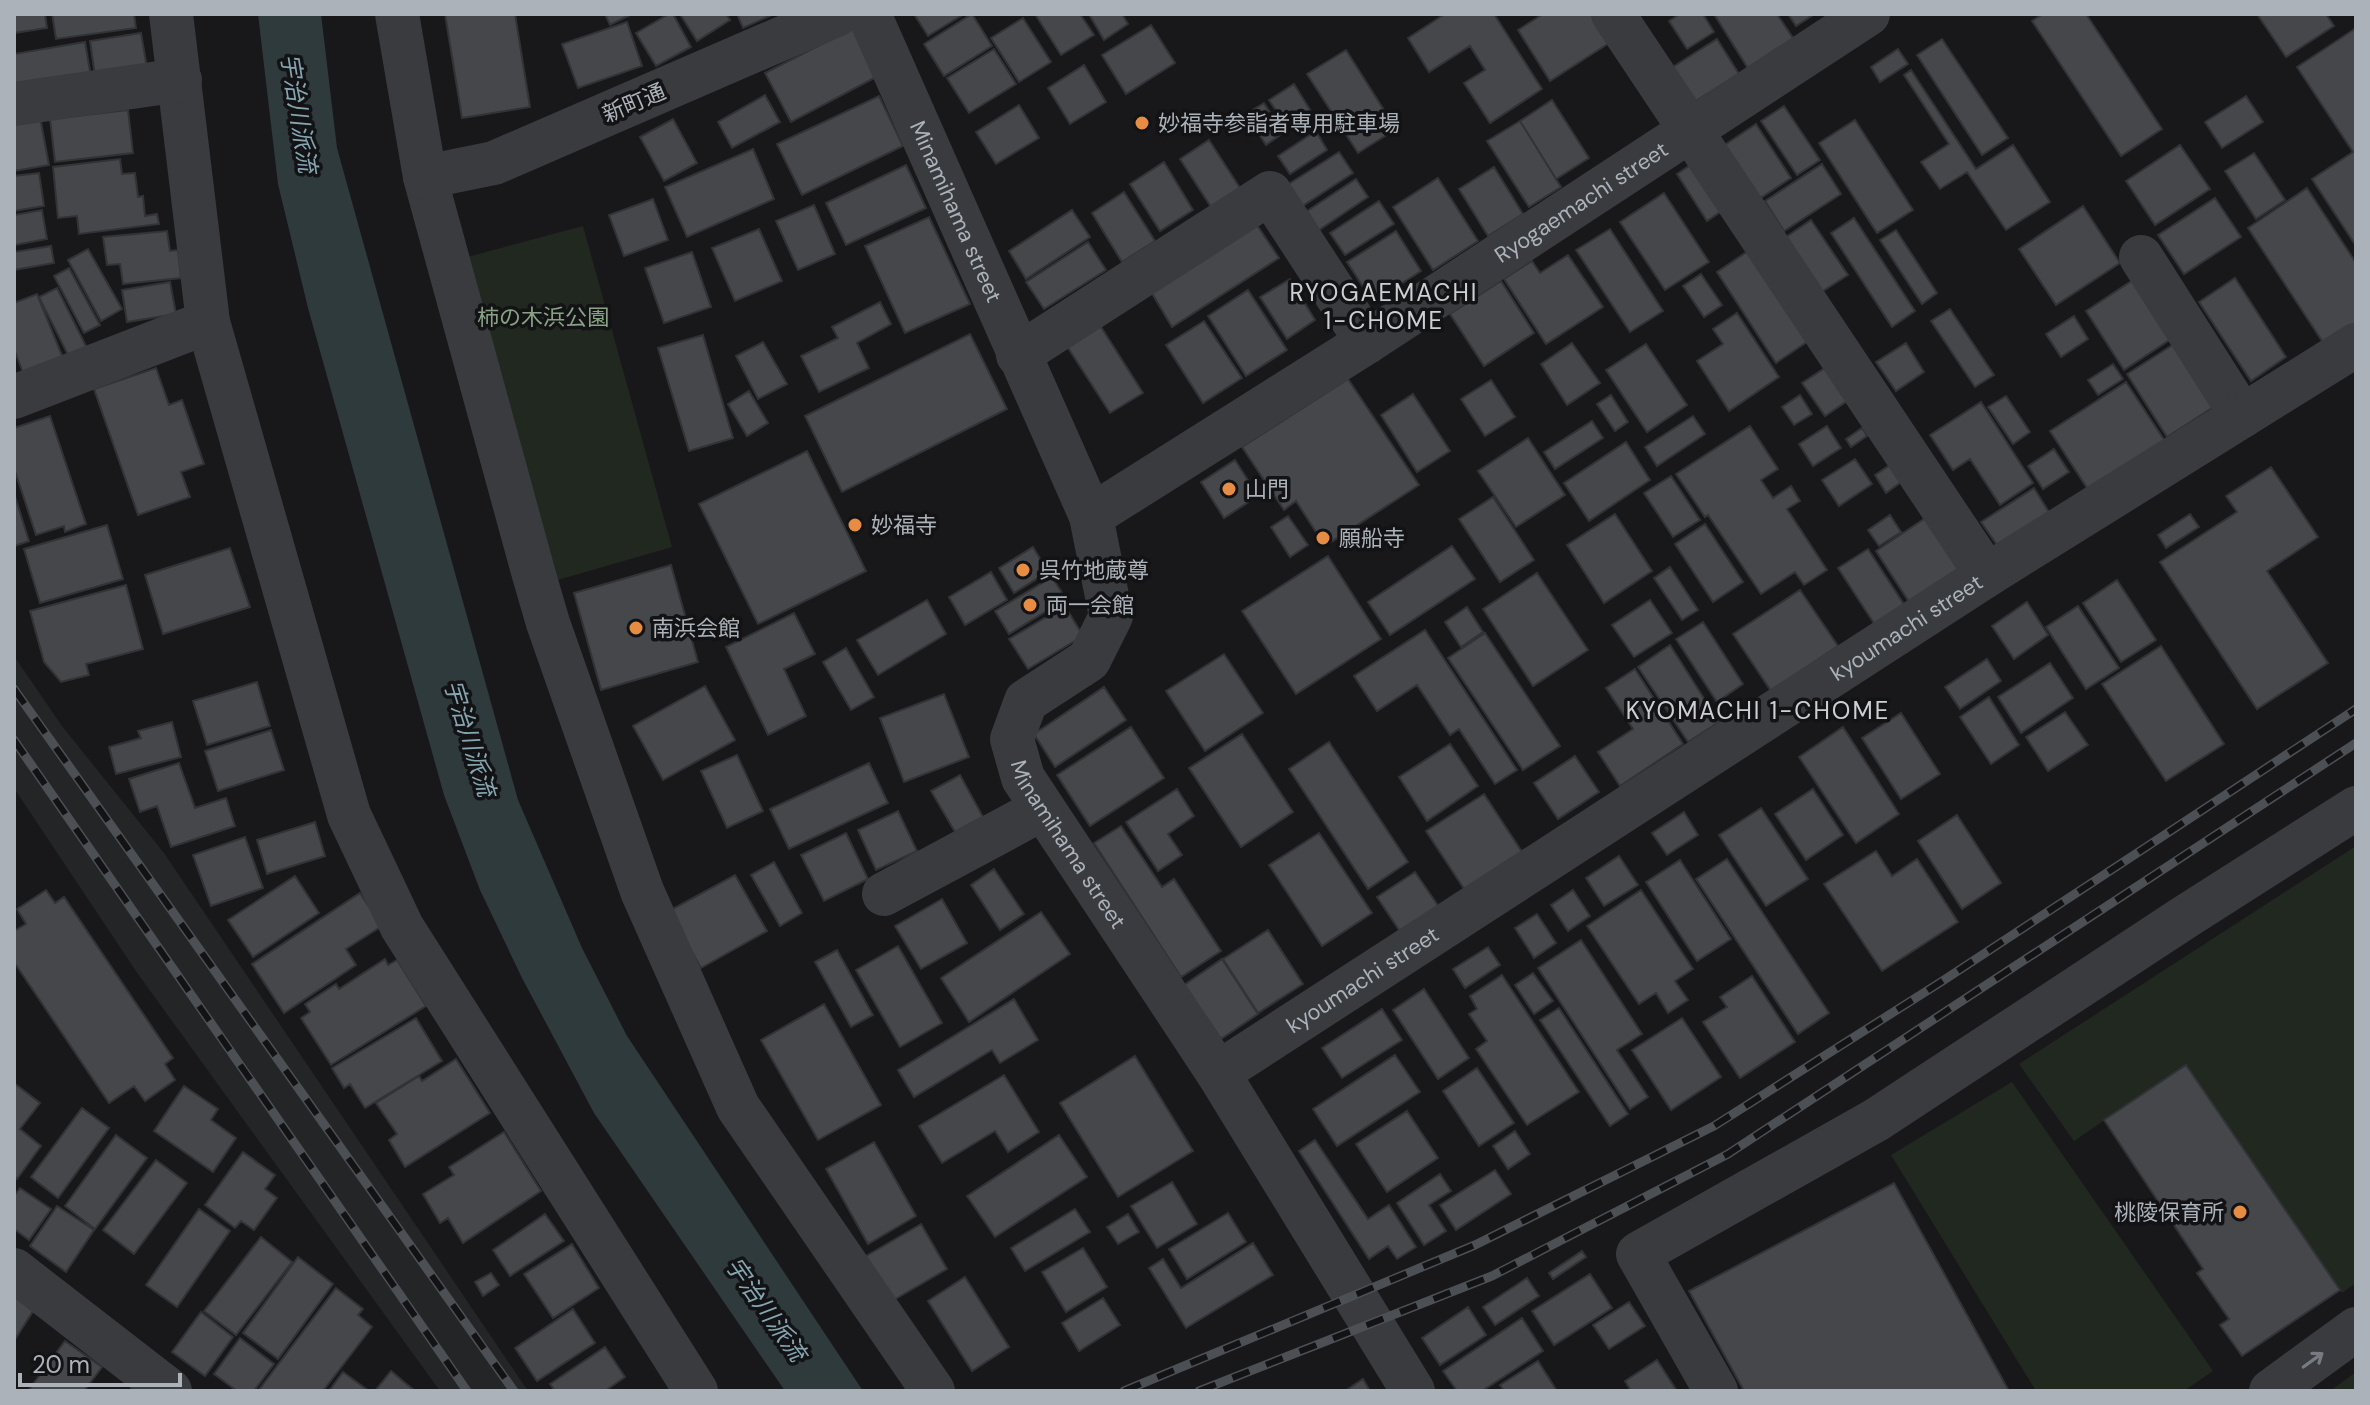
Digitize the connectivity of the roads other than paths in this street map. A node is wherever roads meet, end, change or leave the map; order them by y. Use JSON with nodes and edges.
{"nodes":[{"id":1,"x":171,"y":14,"type":"edge"},
{"id":2,"x":397,"y":14,"type":"edge"},
{"id":3,"x":838,"y":14,"type":"edge"},
{"id":4,"x":869,"y":14,"type":"edge"},
{"id":5,"x":1613,"y":14,"type":"edge"},
{"id":6,"x":1868,"y":14,"type":"edge"},
{"id":7,"x":180,"y":80,"type":"junction"},
{"id":8,"x":14,"y":104,"type":"edge"},
{"id":9,"x":1690,"y":130,"type":"junction"},
{"id":10,"x":425,"y":177,"type":"junction"},
{"id":11,"x":2141,"y":257,"type":"dead end"},
{"id":12,"x":208,"y":322,"type":"junction"},
{"id":13,"x":1367,"y":342,"type":"junction"},
{"id":14,"x":2356,"y":345,"type":"edge"},
{"id":15,"x":1018,"y":355,"type":"junction"},
{"id":16,"x":14,"y":397,"type":"edge"},
{"id":17,"x":2242,"y":416,"type":"junction"},
{"id":18,"x":1091,"y":516,"type":"junction"},
{"id":19,"x":1987,"y":575,"type":"junction"},
{"id":20,"x":2356,"y":808,"type":"edge"},
{"id":21,"x":1042,"y":809,"type":"junction"},
{"id":22,"x":884,"y":894,"type":"dead end"},
{"id":23,"x":1218,"y":1073,"type":"junction"},
{"id":24,"x":14,"y":1270,"type":"edge"},
{"id":25,"x":2356,"y":1329,"type":"edge"},
{"id":26,"x":170,"y":1391,"type":"edge"},
{"id":27,"x":696,"y":1391,"type":"edge"},
{"id":28,"x":933,"y":1391,"type":"edge"},
{"id":29,"x":1413,"y":1391,"type":"edge"},
{"id":30,"x":1716,"y":1391,"type":"edge"},
{"id":31,"x":2271,"y":1391,"type":"edge"}],
"edges":[{"from":1,"to":7,"type":"street"},
{"from":2,"to":10,"type":"street"},
{"from":3,"to":10,"type":"street","name":"新町通"},
{"from":4,"to":15,"type":"street","name":"Minamihama street"},
{"from":5,"to":9,"type":"street"},
{"from":6,"to":9,"type":"street","name":"Ryogaemachi street"},
{"from":7,"to":8,"type":"street"},
{"from":7,"to":12,"type":"street"},
{"from":9,"to":13,"type":"street","name":"Ryogaemachi street"},
{"from":9,"to":19,"type":"street"},
{"from":10,"to":28,"type":"street"},
{"from":11,"to":17,"type":"street"},
{"from":12,"to":16,"type":"street"},
{"from":12,"to":27,"type":"street"},
{"from":13,"to":15,"type":"street"},
{"from":13,"to":18,"type":"street","name":"Ryogaemachi street"},
{"from":14,"to":17,"type":"street","name":"kyoumachi street"},
{"from":15,"to":18,"type":"street","name":"Minamihama street"},
{"from":17,"to":19,"type":"street","name":"kyoumachi street"},
{"from":18,"to":21,"type":"street","name":"Minamihama street"},
{"from":19,"to":23,"type":"street","name":"kyoumachi street"},
{"from":20,"to":30,"type":"street"},
{"from":21,"to":22,"type":"street"},
{"from":21,"to":23,"type":"street","name":"Minamihama street"},
{"from":23,"to":29,"type":"street","name":"Minamihama street"},
{"from":24,"to":26,"type":"street"},
{"from":31,"to":25,"type":"street","one_way":true}]}
